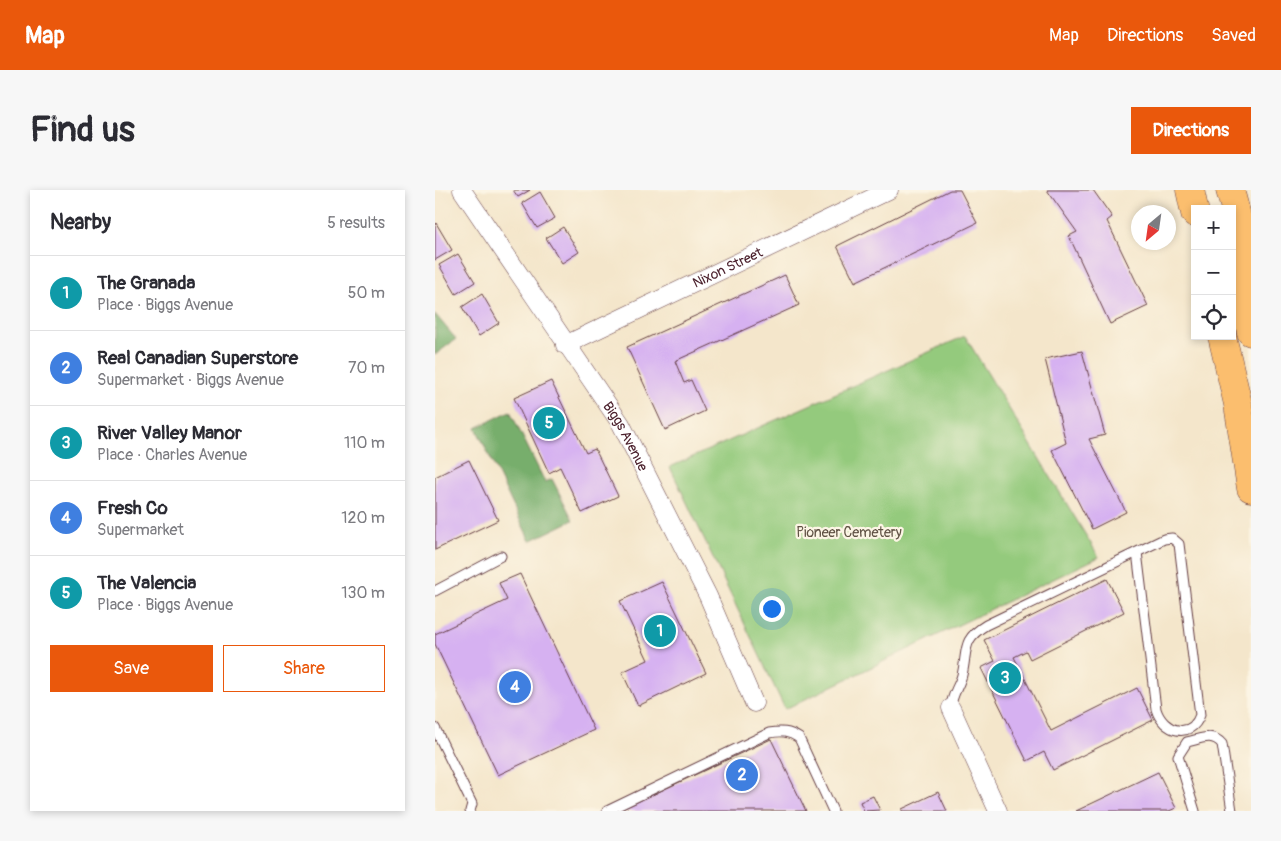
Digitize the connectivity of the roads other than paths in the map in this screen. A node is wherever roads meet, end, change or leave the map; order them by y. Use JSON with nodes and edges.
{"nodes":[{"id":1,"x":462,"y":190,"type":"edge"},
{"id":2,"x":889,"y":190,"type":"edge"},
{"id":3,"x":1190,"y":190,"type":"edge"},
{"id":4,"x":1218,"y":190,"type":"edge"},
{"id":5,"x":1230,"y":190,"type":"edge"},
{"id":6,"x":1193,"y":205,"type":"edge"},
{"id":7,"x":1222,"y":205,"type":"edge"},
{"id":8,"x":1234,"y":250,"type":"edge"},
{"id":9,"x":1251,"y":267,"type":"edge"},
{"id":10,"x":1251,"y":332,"type":"edge"},
{"id":11,"x":1224,"y":340,"type":"edge"},
{"id":12,"x":565,"y":344,"type":"junction"},
{"id":13,"x":1251,"y":488,"type":"edge"},
{"id":14,"x":1137,"y":552,"type":"junction"},
{"id":15,"x":501,"y":556,"type":"dead end"},
{"id":16,"x":435,"y":591,"type":"edge"},
{"id":17,"x":754,"y":703,"type":"dead end"},
{"id":18,"x":951,"y":708,"type":"joint"},
{"id":19,"x":435,"y":728,"type":"edge"},
{"id":20,"x":470,"y":811,"type":"edge"},
{"id":21,"x":607,"y":811,"type":"edge"},
{"id":22,"x":833,"y":811,"type":"edge"},
{"id":23,"x":998,"y":811,"type":"edge"},
{"id":24,"x":1195,"y":811,"type":"edge"},
{"id":25,"x":1232,"y":811,"type":"edge"}],
"edges":[{"from":1,"to":12,"type":"street","name":"Biggs Avenue"},
{"from":2,"to":12,"type":"street","name":"Nixon Street"},
{"from":3,"to":6,"type":"highway"},
{"from":4,"to":7,"type":"highway"},
{"from":5,"to":9,"type":"highway"},
{"from":8,"to":10,"type":"highway"},
{"from":11,"to":13,"type":"highway"},
{"from":12,"to":17,"type":"street","name":"Biggs Avenue"},
{"from":14,"to":14,"type":"lane"},
{"from":14,"to":18,"type":"lane"},
{"from":15,"to":16,"type":"lane"},
{"from":18,"to":23,"type":"street"},
{"from":19,"to":20,"type":"lane"},
{"from":21,"to":22,"type":"lane"},
{"from":24,"to":25,"type":"lane"}]}
